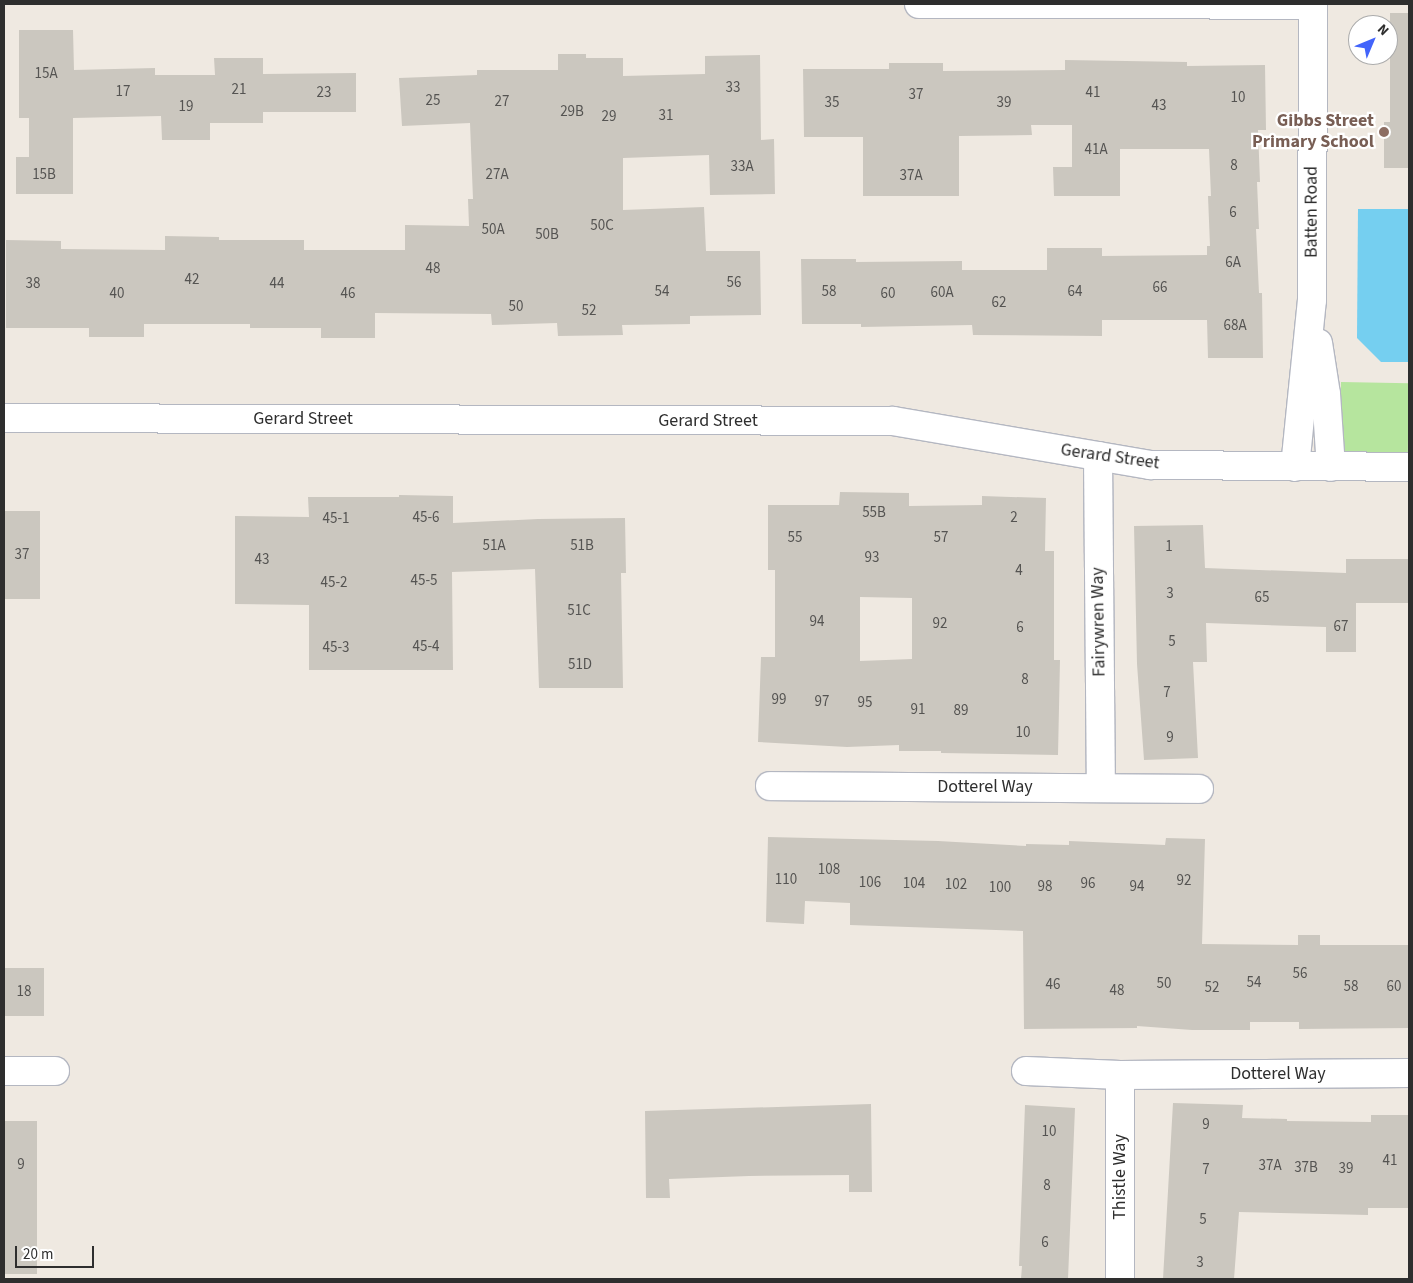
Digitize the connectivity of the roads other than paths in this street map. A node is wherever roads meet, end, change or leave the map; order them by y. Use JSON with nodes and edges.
{"nodes":[{"id":1,"x":919,"y":4,"type":"edge"},
{"id":2,"x":1313,"y":4,"type":"edge"},
{"id":3,"x":1312,"y":300,"type":"junction"},
{"id":4,"x":4,"y":418,"type":"edge"},
{"id":5,"x":1098,"y":456,"type":"junction"},
{"id":6,"x":1295,"y":467,"type":"junction"},
{"id":7,"x":1330,"y":467,"type":"junction"},
{"id":8,"x":1409,"y":467,"type":"edge"},
{"id":9,"x":770,"y":786,"type":"dead end"},
{"id":10,"x":1100,"y":788,"type":"junction"},
{"id":11,"x":1199,"y":789,"type":"dead end"},
{"id":12,"x":4,"y":1071,"type":"edge"},
{"id":13,"x":55,"y":1071,"type":"dead end"},
{"id":14,"x":1026,"y":1071,"type":"dead end"},
{"id":15,"x":1409,"y":1073,"type":"edge"},
{"id":16,"x":1120,"y":1075,"type":"junction"},
{"id":17,"x":1120,"y":1279,"type":"edge"}],
"edges":[{"from":1,"to":2,"type":"street"},
{"from":2,"to":3,"type":"street","name":"Batten Road"},
{"from":3,"to":6,"type":"street","name":"Batten Road"},
{"from":3,"to":7,"type":"street","name":"Batten Road"},
{"from":4,"to":5,"type":"street","name":"Gerard Street"},
{"from":5,"to":6,"type":"street","name":"Gerard Street"},
{"from":5,"to":10,"type":"street","name":"Fairywren Way"},
{"from":6,"to":7,"type":"street","name":"Gerard Street"},
{"from":7,"to":8,"type":"street","name":"Gerard Street"},
{"from":9,"to":10,"type":"street","name":"Dotterel Way"},
{"from":10,"to":11,"type":"street","name":"Dotterel Way"},
{"from":12,"to":13,"type":"street"},
{"from":14,"to":16,"type":"street","name":"Dotterel Way"},
{"from":15,"to":16,"type":"street","name":"Dotterel Way"},
{"from":16,"to":17,"type":"street","name":"Thistle Way"}]}
